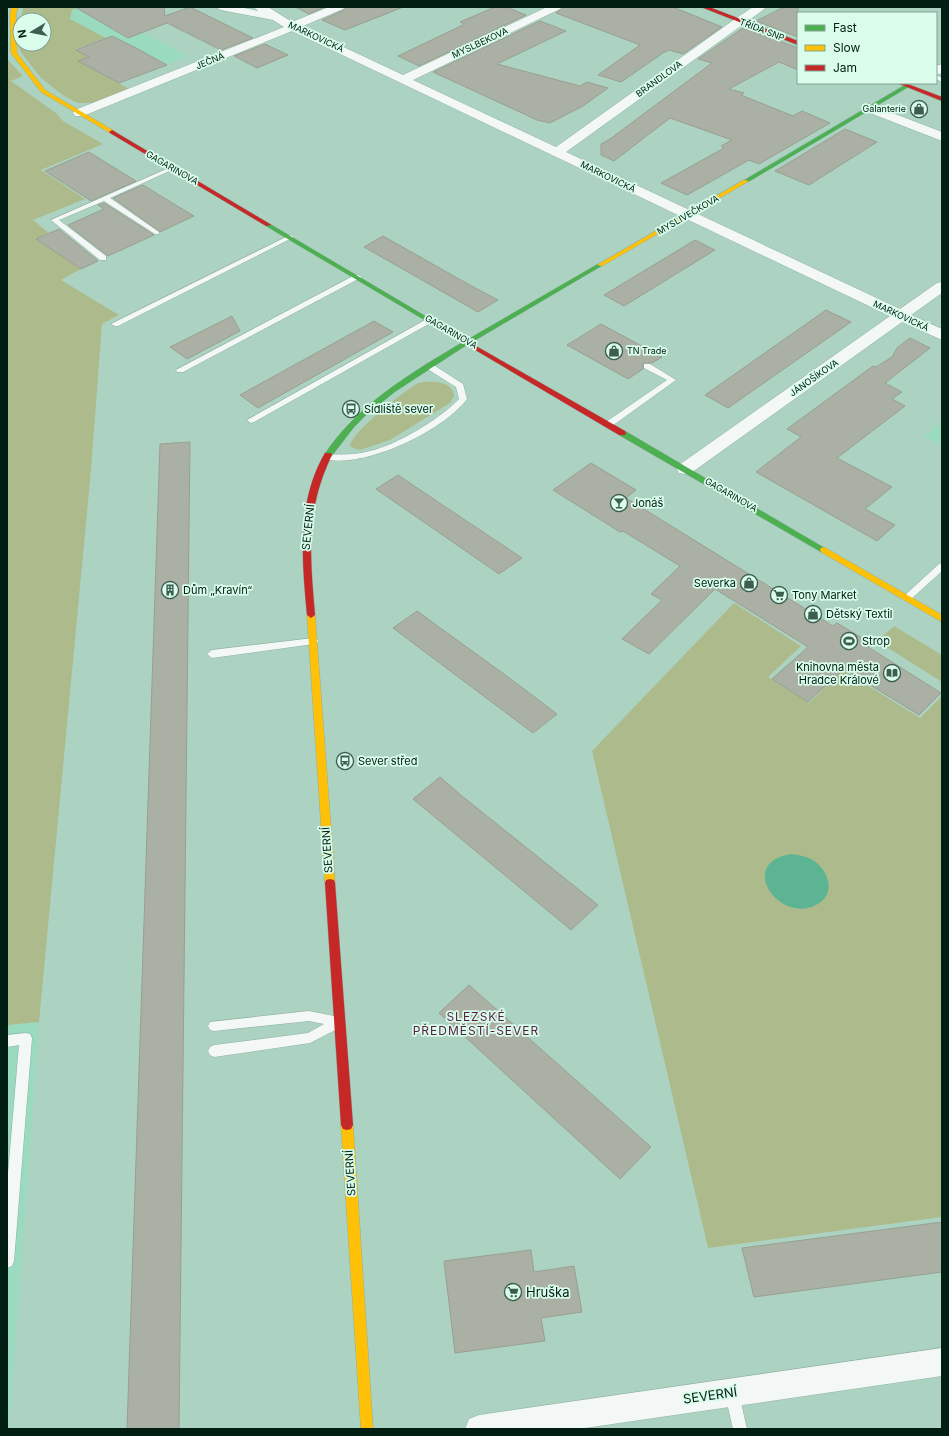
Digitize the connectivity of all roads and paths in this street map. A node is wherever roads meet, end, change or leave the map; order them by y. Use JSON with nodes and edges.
{"nodes":[{"id":1,"x":15,"y":7,"type":"edge"},
{"id":2,"x":221,"y":7,"type":"edge"},
{"id":3,"x":260,"y":7,"type":"edge"},
{"id":4,"x":339,"y":7,"type":"edge"},
{"id":5,"x":556,"y":7,"type":"edge"},
{"id":6,"x":704,"y":7,"type":"edge"},
{"id":7,"x":761,"y":7,"type":"edge"},
{"id":8,"x":275,"y":18,"type":"junction"},
{"id":9,"x":739,"y":21,"type":"junction"},
{"id":10,"x":292,"y":27,"type":"junction"},
{"id":11,"x":797,"y":43,"type":"edge"},
{"id":12,"x":404,"y":79,"type":"junction"},
{"id":13,"x":906,"y":84,"type":"edge"},
{"id":14,"x":942,"y":99,"type":"edge"},
{"id":15,"x":869,"y":108,"type":"junction"},
{"id":16,"x":79,"y":113,"type":"junction"},
{"id":17,"x":942,"y":137,"type":"edge"},
{"id":18,"x":558,"y":152,"type":"junction"},
{"id":19,"x":173,"y":168,"type":"junction"},
{"id":20,"x":105,"y":198,"type":"junction"},
{"id":21,"x":687,"y":215,"type":"junction"},
{"id":22,"x":157,"y":233,"type":"dead end"},
{"id":23,"x":290,"y":237,"type":"junction"},
{"id":24,"x":103,"y":258,"type":"dead end"},
{"id":25,"x":358,"y":277,"type":"junction"},
{"id":26,"x":942,"y":286,"type":"edge"},
{"id":27,"x":901,"y":316,"type":"junction"},
{"id":28,"x":430,"y":321,"type":"junction"},
{"id":29,"x":115,"y":324,"type":"dead end"},
{"id":30,"x":942,"y":335,"type":"edge"},
{"id":31,"x":467,"y":342,"type":"junction"},
{"id":32,"x":429,"y":366,"type":"junction"},
{"id":33,"x":647,"y":366,"type":"dead end"},
{"id":34,"x":180,"y":370,"type":"dead end"},
{"id":35,"x":250,"y":420,"type":"dead end"},
{"id":36,"x":609,"y":424,"type":"junction"},
{"id":37,"x":327,"y":457,"type":"junction"},
{"id":38,"x":685,"y":469,"type":"junction"},
{"id":39,"x":942,"y":566,"type":"edge"},
{"id":40,"x":906,"y":598,"type":"junction"},
{"id":41,"x":942,"y":619,"type":"edge"},
{"id":42,"x":314,"y":641,"type":"junction"},
{"id":43,"x":212,"y":654,"type":"dead end"},
{"id":44,"x":339,"y":1022,"type":"junction"},
{"id":45,"x":214,"y":1026,"type":"dead end"},
{"id":46,"x":7,"y":1041,"type":"edge"},
{"id":47,"x":214,"y":1051,"type":"dead end"},
{"id":48,"x":13,"y":1125,"type":"edge"},
{"id":49,"x":9,"y":1218,"type":"edge"},
{"id":50,"x":7,"y":1261,"type":"edge"},
{"id":51,"x":942,"y":1362,"type":"edge"},
{"id":52,"x":732,"y":1392,"type":"junction"},
{"id":53,"x":367,"y":1429,"type":"edge"},
{"id":54,"x":479,"y":1429,"type":"edge"},
{"id":55,"x":740,"y":1429,"type":"edge"}],
"edges":[{"from":1,"to":16,"type":"street","name":"GAGARINOVA"},
{"from":2,"to":8,"type":"street","name":"MARKOVICKÁ"},
{"from":3,"to":8,"type":"street","name":"MARKOVICKÁ"},
{"from":4,"to":10,"type":"street","name":"JEČNÁ"},
{"from":5,"to":12,"type":"street","name":"MYSLBEKOVA"},
{"from":6,"to":9,"type":"street","name":"TŘÍDA SNP"},
{"from":7,"to":9,"type":"street","name":"BRANDLOVA"},
{"from":8,"to":10,"type":"street","name":"MARKOVICKÁ"},
{"from":9,"to":11,"type":"street","name":"TŘÍDA SNP"},
{"from":9,"to":18,"type":"street","name":"BRANDLOVA"},
{"from":10,"to":12,"type":"street","name":"MARKOVICKÁ"},
{"from":10,"to":16,"type":"street","name":"JEČNÁ"},
{"from":12,"to":18,"type":"street","name":"MARKOVICKÁ"},
{"from":13,"to":14,"type":"street"},
{"from":13,"to":15,"type":"street","name":"MYSLIVEČKOVA"},
{"from":15,"to":17,"type":"street"},
{"from":15,"to":21,"type":"street","name":"MYSLIVEČKOVA"},
{"from":16,"to":19,"type":"street","name":"GAGARINOVA"},
{"from":18,"to":21,"type":"street","name":"MARKOVICKÁ"},
{"from":19,"to":20,"type":"lane"},
{"from":19,"to":23,"type":"street","name":"GAGARINOVA"},
{"from":20,"to":22,"type":"lane"},
{"from":20,"to":24,"type":"lane"},
{"from":21,"to":27,"type":"street","name":"MARKOVICKÁ"},
{"from":21,"to":31,"type":"street","name":"MYSLIVEČKOVA"},
{"from":23,"to":25,"type":"street","name":"GAGARINOVA"},
{"from":23,"to":29,"type":"lane"},
{"from":25,"to":28,"type":"street","name":"GAGARINOVA"},
{"from":25,"to":34,"type":"lane"},
{"from":26,"to":27,"type":"street","name":"JÁNOŠÍKOVA"},
{"from":27,"to":30,"type":"street","name":"MARKOVICKÁ"},
{"from":27,"to":38,"type":"street","name":"JÁNOŠÍKOVA"},
{"from":28,"to":31,"type":"street","name":"GAGARINOVA"},
{"from":28,"to":35,"type":"lane"},
{"from":31,"to":32,"type":"street","name":"SEVERNÍ"},
{"from":31,"to":36,"type":"street","name":"GAGARINOVA"},
{"from":32,"to":37,"type":"street","name":"SEVERNÍ"},
{"from":32,"to":37,"type":"lane"},
{"from":33,"to":36,"type":"lane"},
{"from":36,"to":38,"type":"street","name":"GAGARINOVA"},
{"from":37,"to":42,"type":"street","name":"SEVERNÍ"},
{"from":38,"to":40,"type":"street","name":"GAGARINOVA"},
{"from":39,"to":40,"type":"lane"},
{"from":40,"to":41,"type":"street","name":"GAGARINOVA"},
{"from":42,"to":43,"type":"lane"},
{"from":42,"to":44,"type":"street","name":"SEVERNÍ"},
{"from":44,"to":45,"type":"lane"},
{"from":44,"to":47,"type":"lane"},
{"from":44,"to":53,"type":"street","name":"SEVERNÍ"},
{"from":46,"to":48,"type":"lane"},
{"from":48,"to":49,"type":"lane"},
{"from":49,"to":50,"type":"lane"},
{"from":51,"to":52,"type":"street","name":"SEVERNÍ"},
{"from":52,"to":54,"type":"street","name":"SEVERNÍ"},
{"from":52,"to":55,"type":"lane"}]}
